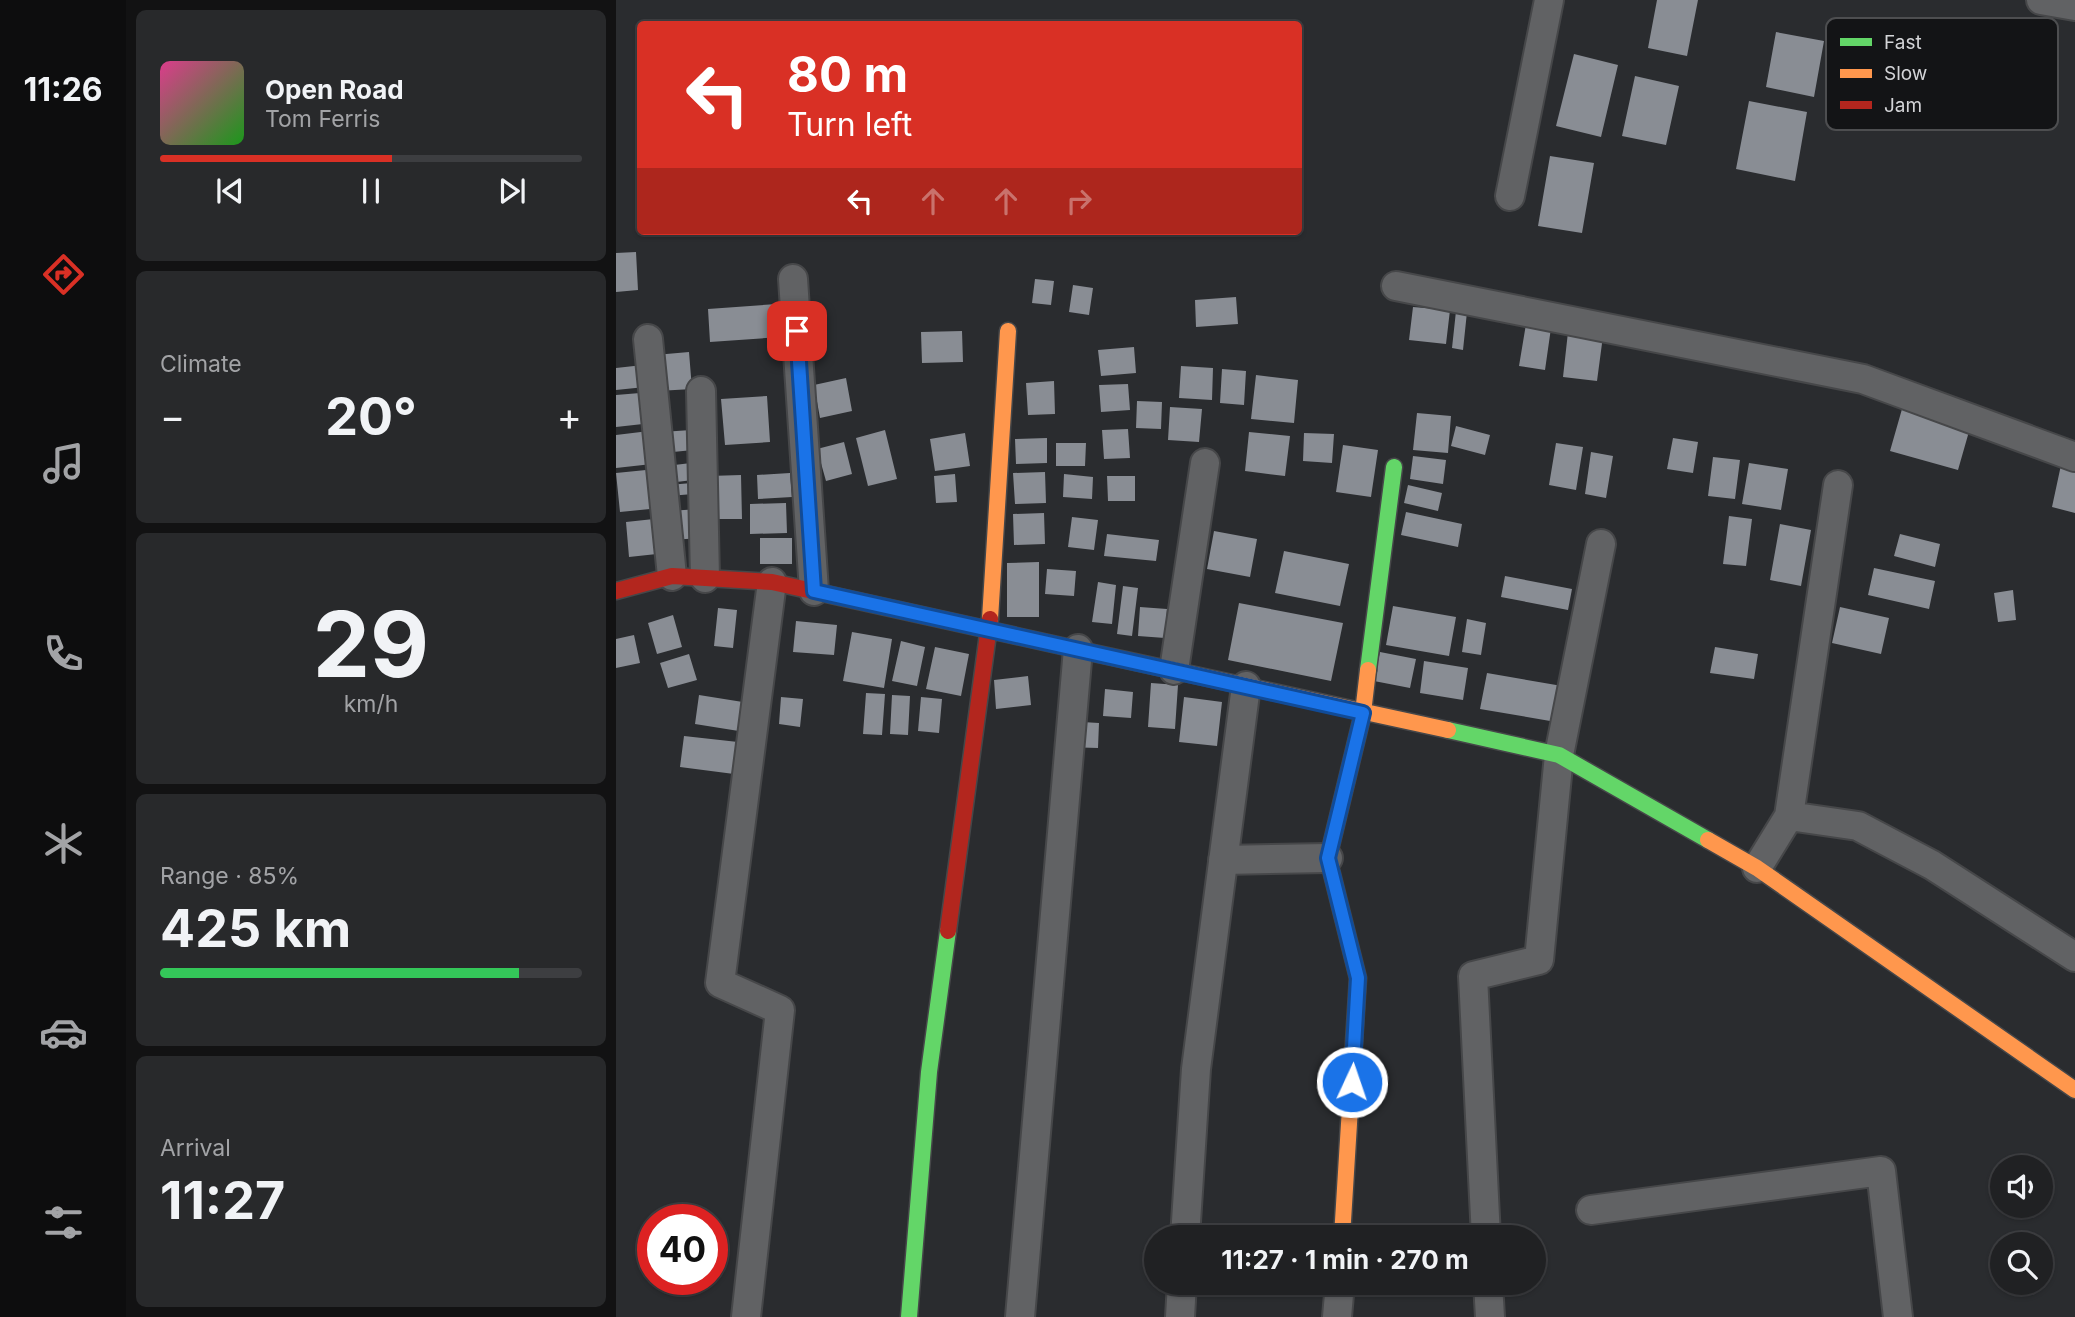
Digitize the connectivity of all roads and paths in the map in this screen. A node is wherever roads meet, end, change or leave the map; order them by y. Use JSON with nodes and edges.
{"nodes":[{"id":1,"x":1549,"y":0,"type":"edge"},
{"id":2,"x":2041,"y":0,"type":"edge"},
{"id":3,"x":2075,"y":6,"type":"edge"},
{"id":4,"x":1510,"y":196,"type":"dead end"},
{"id":5,"x":793,"y":279,"type":"dead end"},
{"id":6,"x":1396,"y":286,"type":"dead end"},
{"id":7,"x":1008,"y":331,"type":"dead end"},
{"id":8,"x":648,"y":340,"type":"dead end"},
{"id":9,"x":701,"y":391,"type":"dead end"},
{"id":10,"x":2075,"y":457,"type":"edge"},
{"id":11,"x":1205,"y":463,"type":"dead end"},
{"id":12,"x":1394,"y":467,"type":"dead end"},
{"id":13,"x":1838,"y":485,"type":"dead end"},
{"id":14,"x":1601,"y":544,"type":"dead end"},
{"id":15,"x":672,"y":576,"type":"junction"},
{"id":16,"x":705,"y":578,"type":"junction"},
{"id":17,"x":772,"y":582,"type":"junction"},
{"id":18,"x":616,"y":591,"type":"edge"},
{"id":19,"x":814,"y":591,"type":"junction"},
{"id":20,"x":989,"y":629,"type":"junction"},
{"id":21,"x":1078,"y":649,"type":"junction"},
{"id":22,"x":1174,"y":670,"type":"junction"},
{"id":23,"x":1246,"y":686,"type":"junction"},
{"id":24,"x":1363,"y":713,"type":"junction"},
{"id":25,"x":1559,"y":755,"type":"junction"},
{"id":26,"x":1789,"y":816,"type":"junction"},
{"id":27,"x":1328,"y":858,"type":"junction"},
{"id":28,"x":1223,"y":860,"type":"junction"},
{"id":29,"x":1756,"y":868,"type":"junction"},
{"id":30,"x":2075,"y":957,"type":"edge"},
{"id":31,"x":2075,"y":1090,"type":"edge"},
{"id":32,"x":1591,"y":1210,"type":"dead end"},
{"id":33,"x":1186,"y":1225,"type":"edge"},
{"id":34,"x":1343,"y":1225,"type":"edge"},
{"id":35,"x":1485,"y":1225,"type":"edge"},
{"id":36,"x":1181,"y":1295,"type":"edge"},
{"id":37,"x":1339,"y":1295,"type":"edge"},
{"id":38,"x":1489,"y":1295,"type":"edge"},
{"id":39,"x":746,"y":1317,"type":"edge"},
{"id":40,"x":909,"y":1317,"type":"edge"},
{"id":41,"x":1020,"y":1317,"type":"edge"},
{"id":42,"x":1180,"y":1317,"type":"edge"},
{"id":43,"x":1338,"y":1317,"type":"edge"},
{"id":44,"x":1490,"y":1317,"type":"edge"},
{"id":45,"x":1898,"y":1317,"type":"edge"}],
"edges":[{"from":1,"to":4,"type":"street"},
{"from":2,"to":3,"type":"street"},
{"from":5,"to":19,"type":"street"},
{"from":6,"to":10,"type":"street"},
{"from":7,"to":20,"type":"street"},
{"from":8,"to":15,"type":"street"},
{"from":9,"to":16,"type":"street"},
{"from":11,"to":22,"type":"street"},
{"from":12,"to":24,"type":"street"},
{"from":13,"to":26,"type":"street"},
{"from":14,"to":25,"type":"street"},
{"from":15,"to":16,"type":"street"},
{"from":15,"to":18,"type":"street"},
{"from":16,"to":17,"type":"street"},
{"from":17,"to":19,"type":"street"},
{"from":17,"to":39,"type":"street"},
{"from":19,"to":20,"type":"street"},
{"from":20,"to":21,"type":"street"},
{"from":20,"to":40,"type":"street"},
{"from":21,"to":22,"type":"street"},
{"from":21,"to":41,"type":"street"},
{"from":22,"to":23,"type":"street"},
{"from":23,"to":24,"type":"street"},
{"from":23,"to":28,"type":"street"},
{"from":24,"to":25,"type":"street"},
{"from":24,"to":27,"type":"street"},
{"from":25,"to":29,"type":"street"},
{"from":25,"to":35,"type":"street"},
{"from":26,"to":29,"type":"street"},
{"from":26,"to":30,"type":"street"},
{"from":27,"to":28,"type":"street"},
{"from":27,"to":34,"type":"street"},
{"from":28,"to":33,"type":"street"},
{"from":29,"to":31,"type":"street"},
{"from":32,"to":45,"type":"street"},
{"from":36,"to":42,"type":"street"},
{"from":37,"to":43,"type":"street"},
{"from":38,"to":44,"type":"street"}]}
